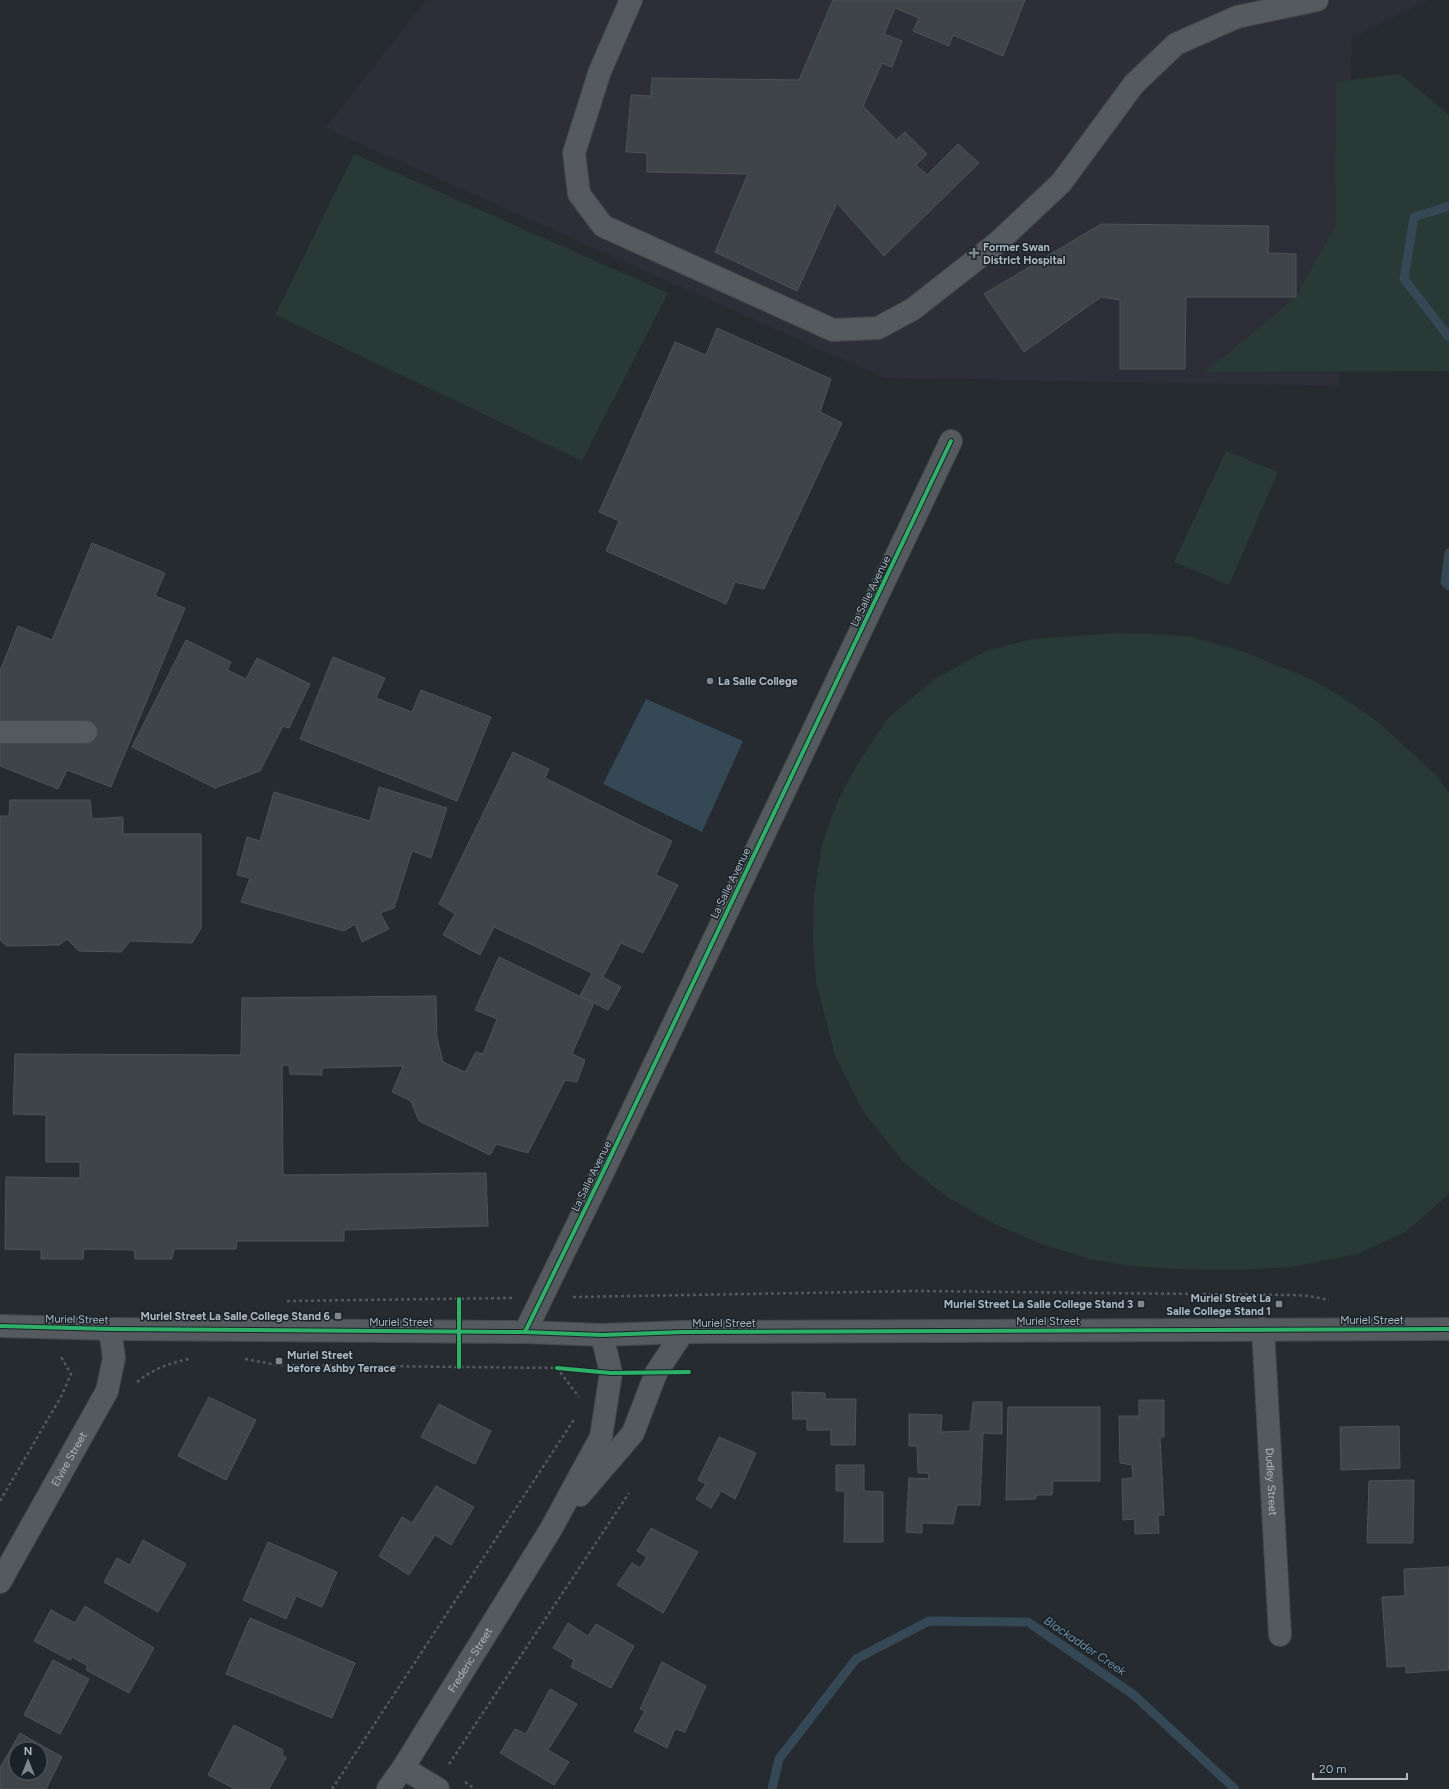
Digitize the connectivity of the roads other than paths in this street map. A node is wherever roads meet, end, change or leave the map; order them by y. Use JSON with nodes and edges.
{"nodes":[{"id":1,"x":631,"y":0,"type":"edge"},
{"id":2,"x":1316,"y":0,"type":"edge"},
{"id":3,"x":951,"y":441,"type":"dead end"},
{"id":4,"x":0,"y":732,"type":"edge"},
{"id":5,"x":86,"y":732,"type":"dead end"},
{"id":6,"x":0,"y":1326,"type":"edge"},
{"id":7,"x":110,"y":1329,"type":"junction"},
{"id":8,"x":1263,"y":1329,"type":"junction"},
{"id":9,"x":1449,"y":1329,"type":"edge"},
{"id":10,"x":525,"y":1332,"type":"junction"},
{"id":11,"x":683,"y":1332,"type":"junction"},
{"id":12,"x":602,"y":1335,"type":"junction"},
{"id":13,"x":551,"y":1529,"type":"junction"},
{"id":14,"x":0,"y":1580,"type":"edge"},
{"id":15,"x":1280,"y":1635,"type":"dead end"},
{"id":16,"x":403,"y":1768,"type":"junction"},
{"id":17,"x":441,"y":1780,"type":"edge"},
{"id":18,"x":388,"y":1789,"type":"edge"}],
"edges":[{"from":1,"to":2,"type":"street"},
{"from":3,"to":10,"type":"street","name":"La Salle Avenue"},
{"from":4,"to":5,"type":"street"},
{"from":6,"to":7,"type":"street","name":"Muriel Street"},
{"from":7,"to":10,"type":"street","name":"Muriel Street"},
{"from":7,"to":14,"type":"street","name":"Elvire Street"},
{"from":8,"to":9,"type":"street","name":"Muriel Street"},
{"from":8,"to":11,"type":"street","name":"Muriel Street"},
{"from":8,"to":15,"type":"street","name":"Dudley Street"},
{"from":10,"to":12,"type":"street","name":"Muriel Street"},
{"from":11,"to":12,"type":"street","name":"Muriel Street"},
{"from":11,"to":13,"type":"street","name":"Frederic Street"},
{"from":12,"to":13,"type":"street","name":"Frederic Street"},
{"from":13,"to":16,"type":"street","name":"Frederic Street"},
{"from":16,"to":17,"type":"street"},
{"from":16,"to":18,"type":"street","name":"Frederic Street"}]}
